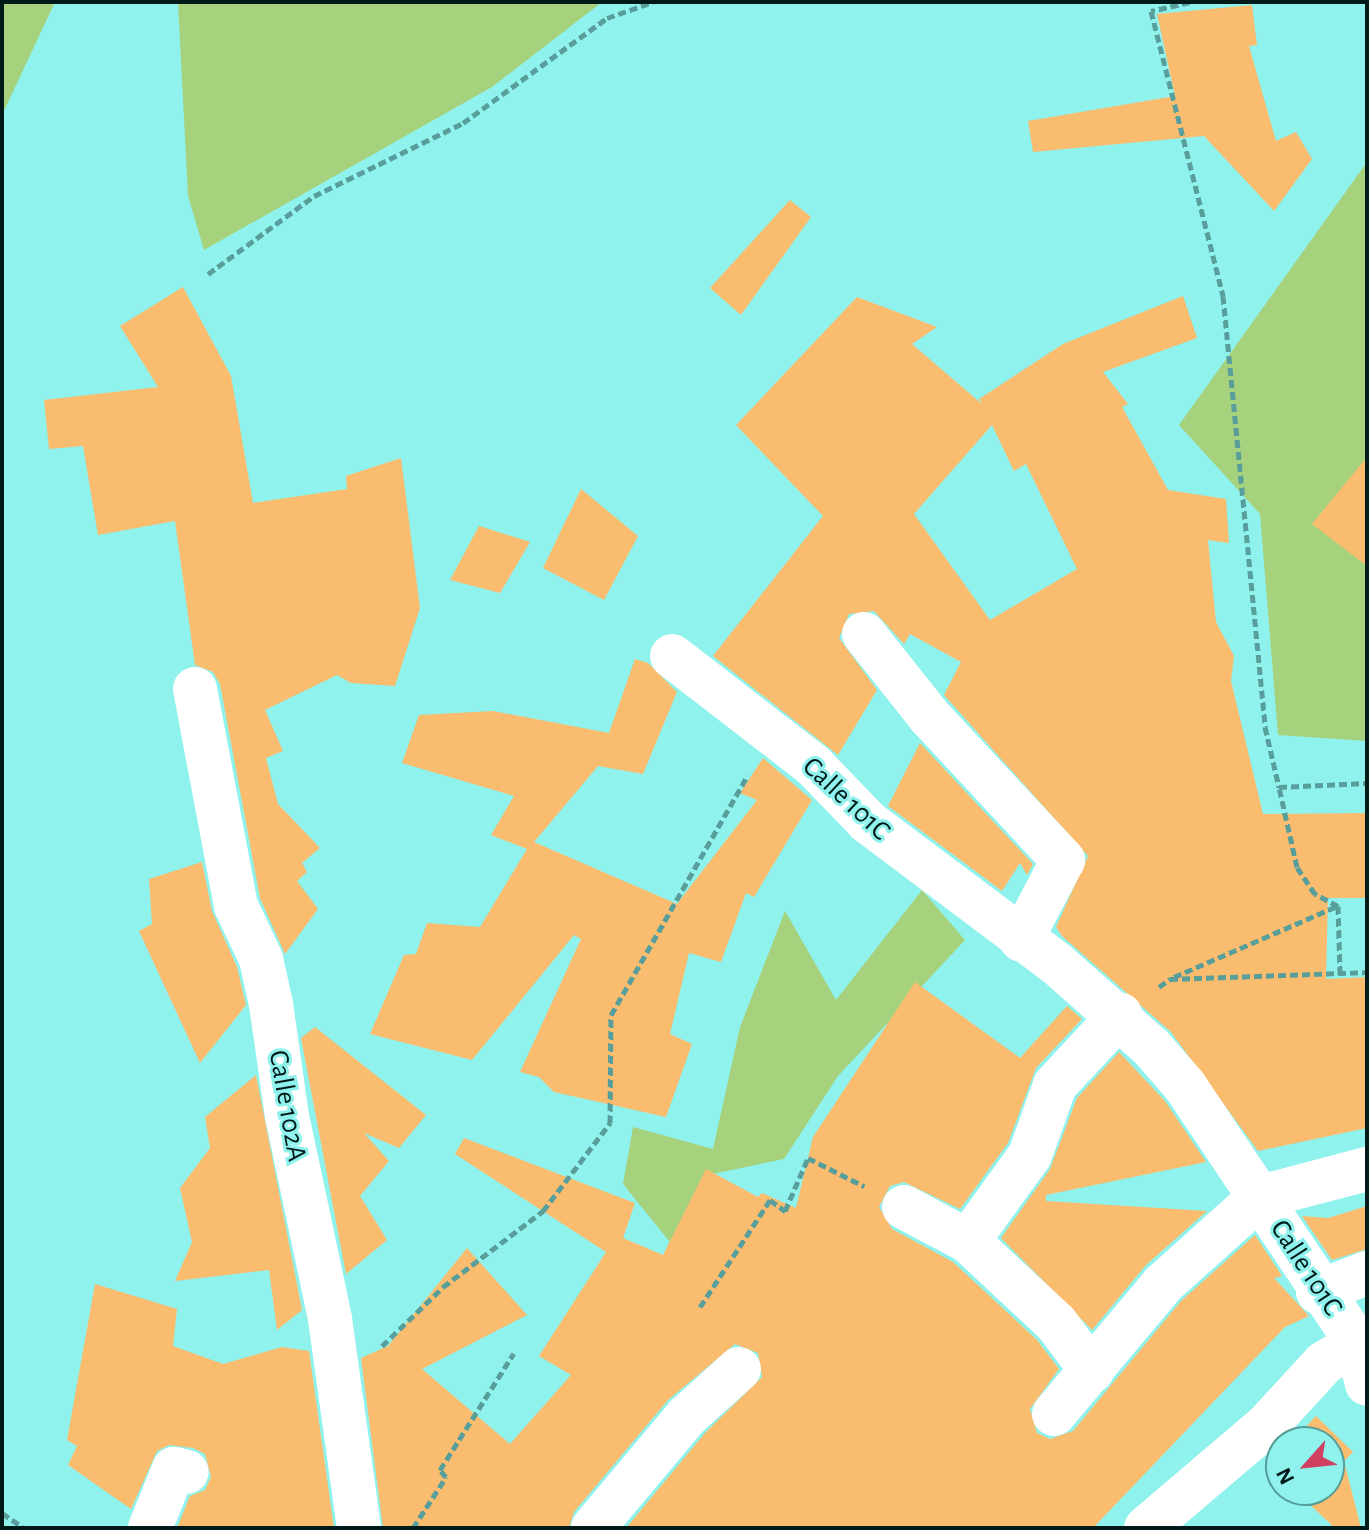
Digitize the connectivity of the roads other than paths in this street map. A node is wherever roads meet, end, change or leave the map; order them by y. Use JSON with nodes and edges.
{"nodes":[{"id":1,"x":864,"y":634,"type":"dead end"},
{"id":2,"x":672,"y":656,"type":"dead end"},
{"id":3,"x":195,"y":689,"type":"dead end"},
{"id":4,"x":1021,"y":940,"type":"junction"},
{"id":5,"x":1120,"y":1015,"type":"junction"},
{"id":6,"x":1367,"y":1169,"type":"edge"},
{"id":7,"x":1260,"y":1197,"type":"junction"},
{"id":8,"x":904,"y":1207,"type":"road end"},
{"id":9,"x":968,"y":1241,"type":"junction"},
{"id":10,"x":1367,"y":1273,"type":"edge"},
{"id":11,"x":1318,"y":1292,"type":"junction"},
{"id":12,"x":1357,"y":1343,"type":"junction"},
{"id":13,"x":739,"y":1369,"type":"dead end"},
{"id":14,"x":1092,"y":1371,"type":"junction"},
{"id":15,"x":1367,"y":1384,"type":"edge"},
{"id":16,"x":1054,"y":1414,"type":"dead end"},
{"id":17,"x":187,"y":1472,"type":"dead end"},
{"id":18,"x":150,"y":1528,"type":"edge"},
{"id":19,"x":359,"y":1528,"type":"edge"},
{"id":20,"x":593,"y":1528,"type":"edge"},
{"id":21,"x":1146,"y":1528,"type":"edge"}],
"edges":[{"from":1,"to":4,"type":"street"},
{"from":2,"to":4,"type":"street","name":"Calle 101C"},
{"from":3,"to":19,"type":"street","name":"Calle 102A"},
{"from":4,"to":5,"type":"street","name":"Calle 101C"},
{"from":5,"to":7,"type":"street","name":"Calle 101C"},
{"from":5,"to":9,"type":"street"},
{"from":6,"to":7,"type":"street","name":"Calle 101C"},
{"from":7,"to":11,"type":"street","name":"Calle 101C"},
{"from":7,"to":14,"type":"street","name":"Calle 101C"},
{"from":8,"to":9,"type":"street"},
{"from":9,"to":14,"type":"street"},
{"from":10,"to":11,"type":"street"},
{"from":11,"to":12,"type":"street","name":"Calle 101C"},
{"from":12,"to":15,"type":"street","name":"Calle 101C"},
{"from":12,"to":21,"type":"street"},
{"from":13,"to":20,"type":"street"},
{"from":14,"to":16,"type":"street","name":"Calle 101C"},
{"from":17,"to":18,"type":"street"}]}
